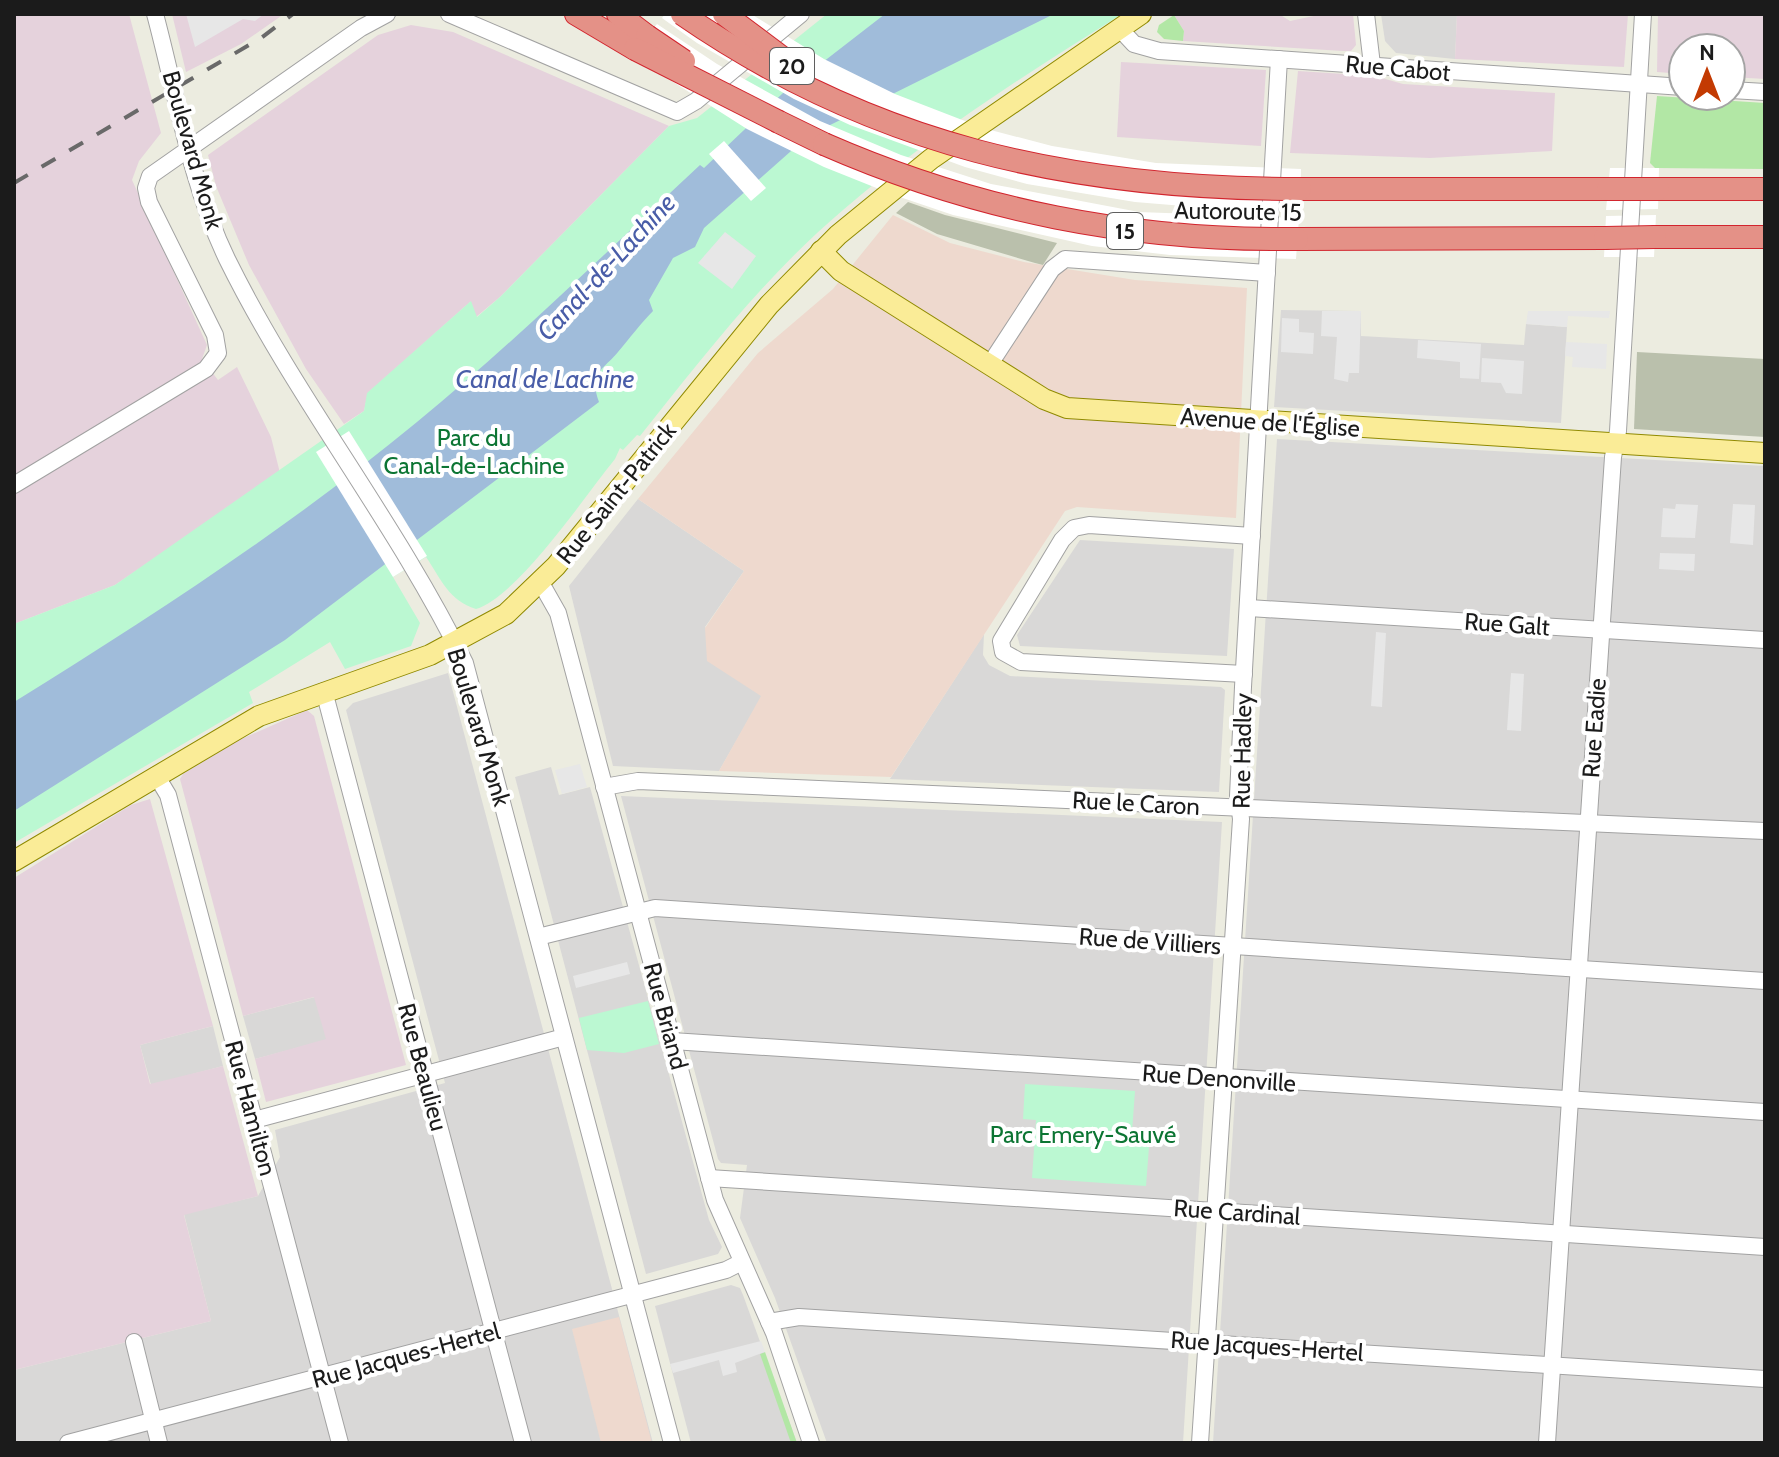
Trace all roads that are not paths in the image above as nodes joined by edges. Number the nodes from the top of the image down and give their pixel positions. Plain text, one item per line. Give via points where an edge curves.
1 (155, 14) edge
2 (387, 14) edge
3 (449, 14) edge
4 (576, 14) edge
5 (618, 14) edge
6 (682, 14) edge
7 (724, 14) edge
8 (801, 14) edge
9 (1141, 14) edge
10 (1366, 14) edge
11 (1643, 14) edge
12 (1120, 29) junction
13 (641, 43) junction
14 (1279, 59) junction
15 (1372, 65) junction
16 (1639, 85) junction
17 (1667, 86) edge
18 (865, 112) junction
19 (188, 149) junction
20 (1765, 189) edge
21 (1765, 237) edge
22 (821, 251) junction
23 (1267, 273) junction
24 (990, 364) junction
25 (1259, 421) junction
26 (1616, 443) junction
27 (1765, 453) edge
28 (14, 485) edge
29 (1252, 536) junction
30 (541, 583) junction
31 (1249, 608) junction
32 (1600, 630) junction
33 (1765, 640) edge
34 (455, 642) junction
35 (1244, 674) junction
36 (324, 691) junction
37 (156, 775) junction
38 (604, 787) junction
39 (1240, 808) junction
40 (1588, 824) junction
41 (1765, 831) edge
42 (14, 861) edge
43 (638, 912) junction
44 (538, 937) junction
45 (1232, 947) junction
46 (1577, 969) junction
47 (1765, 981) edge
48 (564, 1037) junction
49 (672, 1041) junction
50 (425, 1074) junction
51 (1223, 1078) junction
52 (1567, 1100) junction
53 (1765, 1112) edge
54 (254, 1120) junction
55 (709, 1178) junction
56 (1214, 1210) junction
57 (1560, 1233) junction
58 (1765, 1247) edge
59 (742, 1262) junction
60 (632, 1294) junction
61 (769, 1322) junction
62 (493, 1332) junction
63 (134, 1342) dead end
64 (1206, 1342) junction
65 (1552, 1364) junction
66 (323, 1377) junction
67 (1765, 1379) edge
68 (154, 1421) junction
69 (68, 1443) edge
70 (159, 1443) edge
71 (340, 1443) edge
72 (523, 1443) edge
73 (672, 1443) edge
74 (811, 1443) edge
75 (1200, 1443) edge
76 (1547, 1443) edge

1 - 19 street, Boulevard Monk
2 - 19 street
3 - 8 street via 677,112
4 - 13 highway
5 - 13 highway
6 - 18 highway, 15, bridge via 773,70
7 - 18 highway, 20, bridge
9 - 12 main road, Rue Saint-Patrick
10 - 15 street
11 - 16 street, Rue Eadie
12 - 14 street, Rue Cabot via 1134,44 1152,50
12 - 22 main road, Rue Saint-Patrick via 931,159
13 - 21 highway, Autoroute 15 / 15, bridge via 779,122 902,177 1016,211 1146,234 1297,239
14 - 15 street, Rue Cabot
14 - 23 street, Rue Hadley
15 - 16 street, Rue Cabot
16 - 17 street, Rue Cabot
16 - 26 street, Rue Eadie
18 - 20 highway, Autoroute 15 / 15, bridge via 963,148 1063,172 1165,186
19 - 28 street via 155,172 146,188 218,342 216,358
19 - 34 street, Boulevard Monk via 227,258
22 - 24 main road, Avenue de l'Église via 841,271
22 - 30 main road, Rue Saint-Patrick via 756,321
23 - 24 street via 1065,259 1052,269
23 - 25 street, Rue Hadley
24 - 25 main road, Avenue de l'Église via 1059,406
25 - 26 main road, Avenue de l'Église
25 - 29 street, Rue Hadley
26 - 27 main road, Avenue de l'Église
26 - 32 street, Rue Eadie
29 - 31 street, Rue Hadley
29 - 35 street via 1074,528 1001,641 1003,652 1021,662
30 - 34 main road, Rue Saint-Patrick via 506,614
30 - 38 street, Rue Briand via 554,602
31 - 32 street, Rue Galt
31 - 35 street, Rue Hadley
32 - 33 street, Rue Galt
32 - 40 street, Rue Eadie
34 - 36 main road, Rue Saint-Patrick
34 - 44 street, Boulevard Monk via 468,673
35 - 39 street, Rue Hadley
36 - 37 main road, Rue Saint-Patrick via 259,716
36 - 50 street, Rue Beaulieu
37 - 42 main road, Rue Saint-Patrick
37 - 54 street, Rue Hamilton via 168,795
38 - 39 street, Rue le Caron via 638,781
38 - 43 street, Rue Briand
39 - 40 street, Rue le Caron
39 - 45 street, Rue Hadley
40 - 41 street, Rue le Caron
40 - 46 street, Rue Eadie
43 - 44 street, Rue de Villiers
43 - 45 street, Rue de Villiers via 655,908
43 - 49 street, Rue Briand
44 - 48 street, Boulevard Monk
45 - 46 street, Rue de Villiers
45 - 51 street, Rue Hadley
46 - 47 street, Rue de Villiers
46 - 52 street, Rue Eadie
48 - 50 street
48 - 60 street, Boulevard Monk
49 - 51 street, Rue Denonville
49 - 55 street, Rue Briand
50 - 54 street
50 - 62 street, Rue Beaulieu
51 - 52 street, Rue Denonville
51 - 56 street, Rue Hadley
52 - 53 street, Rue Denonville
52 - 57 street, Rue Eadie
54 - 66 street, Rue Hamilton
55 - 56 street, Rue Cardinal
55 - 59 street, Rue Briand
56 - 57 street, Rue Cardinal
56 - 64 street, Rue Hadley
57 - 58 street, Rue Cardinal
57 - 65 street, Rue Eadie
59 - 60 street, Rue Jacques-Hertel
59 - 61 street, Rue Briand
60 - 62 street, Rue Jacques-Hertel
60 - 73 street, Boulevard Monk
61 - 64 street, Rue Jacques-Hertel via 799,1317
61 - 74 street, Rue Briand
62 - 66 street, Rue Jacques-Hertel
62 - 72 street, Rue Beaulieu
63 - 68 street
64 - 65 street, Rue Jacques-Hertel
64 - 75 street, Rue Hadley
65 - 67 street, Rue Jacques-Hertel
65 - 76 street, Rue Eadie
66 - 68 street, Rue Jacques-Hertel
66 - 71 street, Rue Hamilton
68 - 69 street, Rue Jacques-Hertel
68 - 70 street

